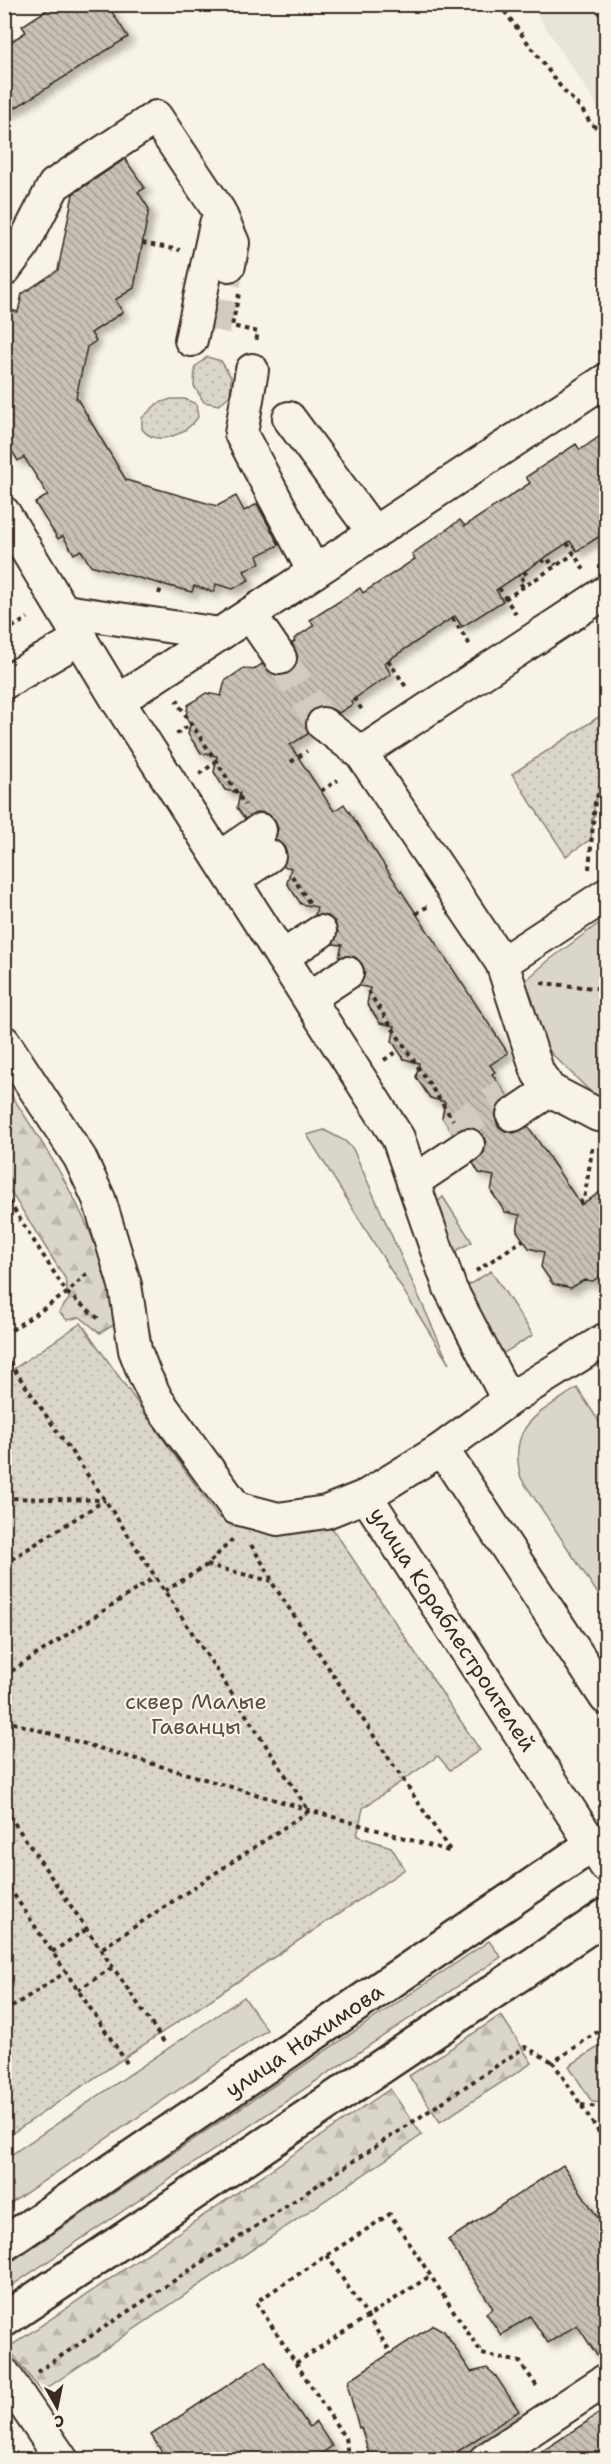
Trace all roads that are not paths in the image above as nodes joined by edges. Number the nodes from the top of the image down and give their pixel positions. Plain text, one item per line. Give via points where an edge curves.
1 (219, 212) junction
2 (231, 254) tunnel mouth
3 (4, 270) edge
4 (190, 340) dead end
5 (252, 370) road end
6 (606, 380) edge
7 (289, 418) dead end
8 (4, 513) edge
9 (374, 533) junction
10 (314, 572) junction
11 (606, 592) edge
12 (64, 611) junction
13 (250, 614) junction
14 (220, 634) junction
15 (81, 638) junction
16 (280, 658) tunnel mouth
17 (4, 683) edge
18 (118, 701) junction
19 (323, 724) tunnel mouth
20 (361, 753) junction
21 (265, 843) dead end
22 (226, 869) junction
23 (596, 902) edge
24 (320, 932) dead end
25 (282, 957) junction
26 (502, 963) junction
27 (347, 973) dead end
28 (309, 998) junction
29 (4, 1042) edge
30 (544, 1082) junction
31 (510, 1105) tunnel mouth
32 (602, 1115) edge
33 (460, 1138) tunnel mouth
34 (410, 1171) junction
35 (606, 1339) edge
36 (508, 1400) junction
37 (442, 1449) junction
38 (366, 1496) junction
39 (606, 1698) edge
40 (602, 1850) edge
41 (606, 1916) edge
42 (4, 2244) edge
43 (4, 2320) edge
44 (9, 2381) edge
45 (599, 2394) edge
46 (62, 2460) edge
47 (485, 2460) edge

1 - 2 street
1 - 3 street via 156,117 54,185 23,245
1 - 4 street
5 - 10 street via 241,434
6 - 9 street
7 - 9 street
8 - 12 street
9 - 10 street
10 - 13 street
11 - 20 street
12 - 14 street
12 - 15 street
13 - 14 street
13 - 16 street
14 - 18 street
15 - 17 street
15 - 18 street
18 - 22 street
19 - 20 street
20 - 26 street
21 - 22 street
22 - 25 street
23 - 26 street
24 - 25 street
25 - 28 street
26 - 30 street
27 - 28 street
28 - 34 street via 398,1138
29 - 38 street, улица Кораблестроителей via 80,1158 99,1199 124,1285 135,1350 157,1400 236,1508 250,1523 326,1512
30 - 31 street
30 - 32 street
33 - 34 street
34 - 36 street via 450,1288
35 - 36 street
36 - 37 street
37 - 38 street
37 - 39 street
38 - 40 street, улица Кораблестроителей
40 - 42 main road, улица Нахимова
41 - 43 main road
44 - 46 street
45 - 47 street via 555,2414

